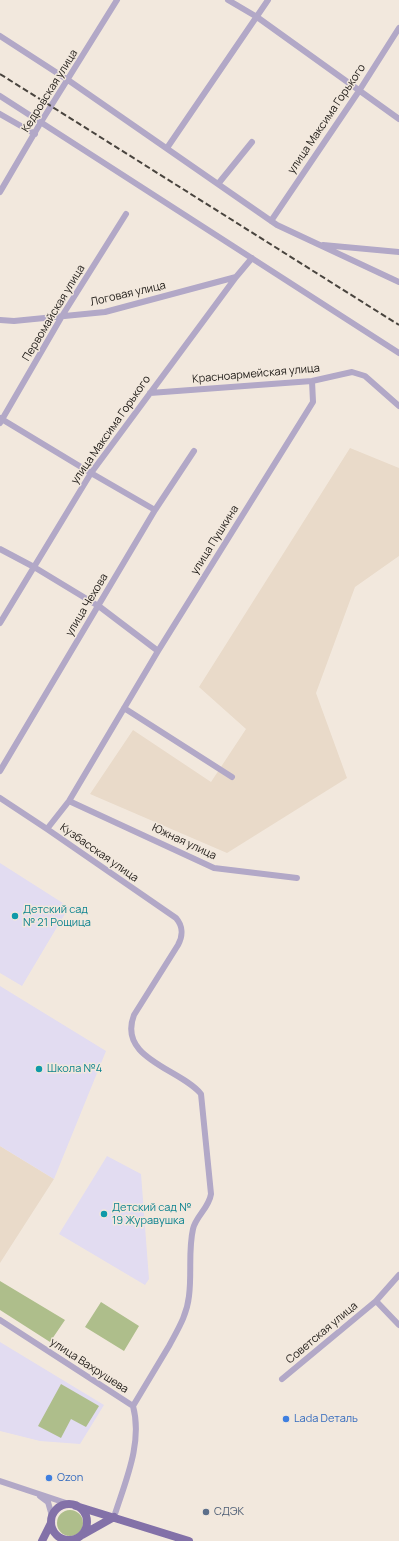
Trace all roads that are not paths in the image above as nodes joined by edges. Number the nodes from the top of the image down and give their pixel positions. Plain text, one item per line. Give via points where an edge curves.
1 (117, 0) edge
2 (228, 0) edge
3 (268, 0) edge
4 (257, 17) junction
5 (399, 28) edge
6 (0, 36) edge
7 (68, 80) junction
8 (359, 91) junction
9 (0, 96) edge
10 (0, 114) edge
11 (399, 119) edge
12 (41, 122) junction
13 (34, 134) junction
14 (252, 142) dead end
15 (167, 148) junction
16 (218, 184) junction
17 (0, 192) edge
18 (126, 214) dead end
19 (271, 221) junction
20 (317, 244) junction
21 (399, 252) edge
22 (252, 258) junction
23 (236, 277) junction
24 (399, 282) edge
25 (62, 316) junction
26 (0, 320) edge
27 (399, 353) edge
28 (312, 381) junction
29 (150, 393) junction
30 (399, 406) edge
31 (1, 420) edge
32 (194, 451) dead end
33 (91, 473) junction
34 (155, 510) junction
35 (0, 549) edge
36 (34, 567) junction
37 (98, 606) junction
38 (0, 623) edge
39 (158, 651) junction
40 (124, 708) junction
41 (0, 771) edge
42 (232, 777) dead end
43 (0, 798) edge
44 (69, 801) junction
45 (47, 828) junction
46 (296, 878) dead end
47 (399, 1275) edge
48 (376, 1301) junction
49 (0, 1320) edge
50 (399, 1325) edge
51 (282, 1379) dead end
52 (132, 1406) junction
53 (0, 1481) edge
54 (38, 1494) junction
55 (72, 1505) junction
56 (114, 1517) junction
57 (52, 1519) junction
58 (77, 1538) edge
59 (42, 1541) edge
60 (189, 1541) edge

1 - 7 street, Кедровская улица
2 - 4 street
3 - 4 street
4 - 8 street
4 - 15 street
5 - 8 street, улица Максима Горького
6 - 7 street
7 - 12 street, Кедровская улица
7 - 15 street
8 - 11 street
8 - 19 street, улица Максима Горького
9 - 12 street
10 - 13 street
12 - 13 street, Кедровская улица
12 - 22 street
13 - 17 street, Кедровская улица
14 - 16 street
15 - 16 street
16 - 19 street
18 - 25 street, Первомайская улица
19 - 20 street
20 - 21 street
20 - 24 street
22 - 23 street, улица Максима Горького
22 - 27 street
23 - 25 street, Логовая улица via 105,312
23 - 29 street, улица Максима Горького
25 - 26 street, Логовая улица
25 - 31 street, Первомайская улица
28 - 29 street, Красноармейская улица
28 - 30 street, Красноармейская улица via 352,372 365,376
28 - 39 street, улица Пушкина via 312,402
29 - 33 street, улица Максима Горького
31 - 33 street
32 - 34 street, улица Чехова
33 - 34 street
33 - 36 street, улица Максима Горького
34 - 37 street, улица Чехова
35 - 36 street
36 - 37 street
36 - 38 street, улица Максима Горького
37 - 39 street
37 - 41 street, улица Чехова
39 - 40 street, улица Пушкина
40 - 42 street
40 - 44 street, улица Пушкина
43 - 45 street, Кузбасская улица
44 - 45 street, улица Пушкина
44 - 46 street, Южная улица via 214,868
45 - 52 street, Кузбасская улица via 176,918 181,928 178,945 134,1015 131,1033 135,1042 150,1059 194,1086 201,1094 211,1194 207,1206 197,1218 192,1235 189,1296 184,1320
47 - 48 street, Советская улица
48 - 50 street
48 - 51 street, Советская улица
49 - 52 street, улица Вахрушева
52 - 56 street, улица Вахрушева via 136,1437
53 - 54 street
54 - 55 street
54 - 57 street via 48,1502
55 - 56 main road
55 - 57 main road via 62,1506 56,1510
55 - 58 main road via 82,1510 87,1522 86,1529
56 - 58 main road
56 - 60 main road
57 - 58 main road via 52,1529 56,1535 62,1539
57 - 59 main road

